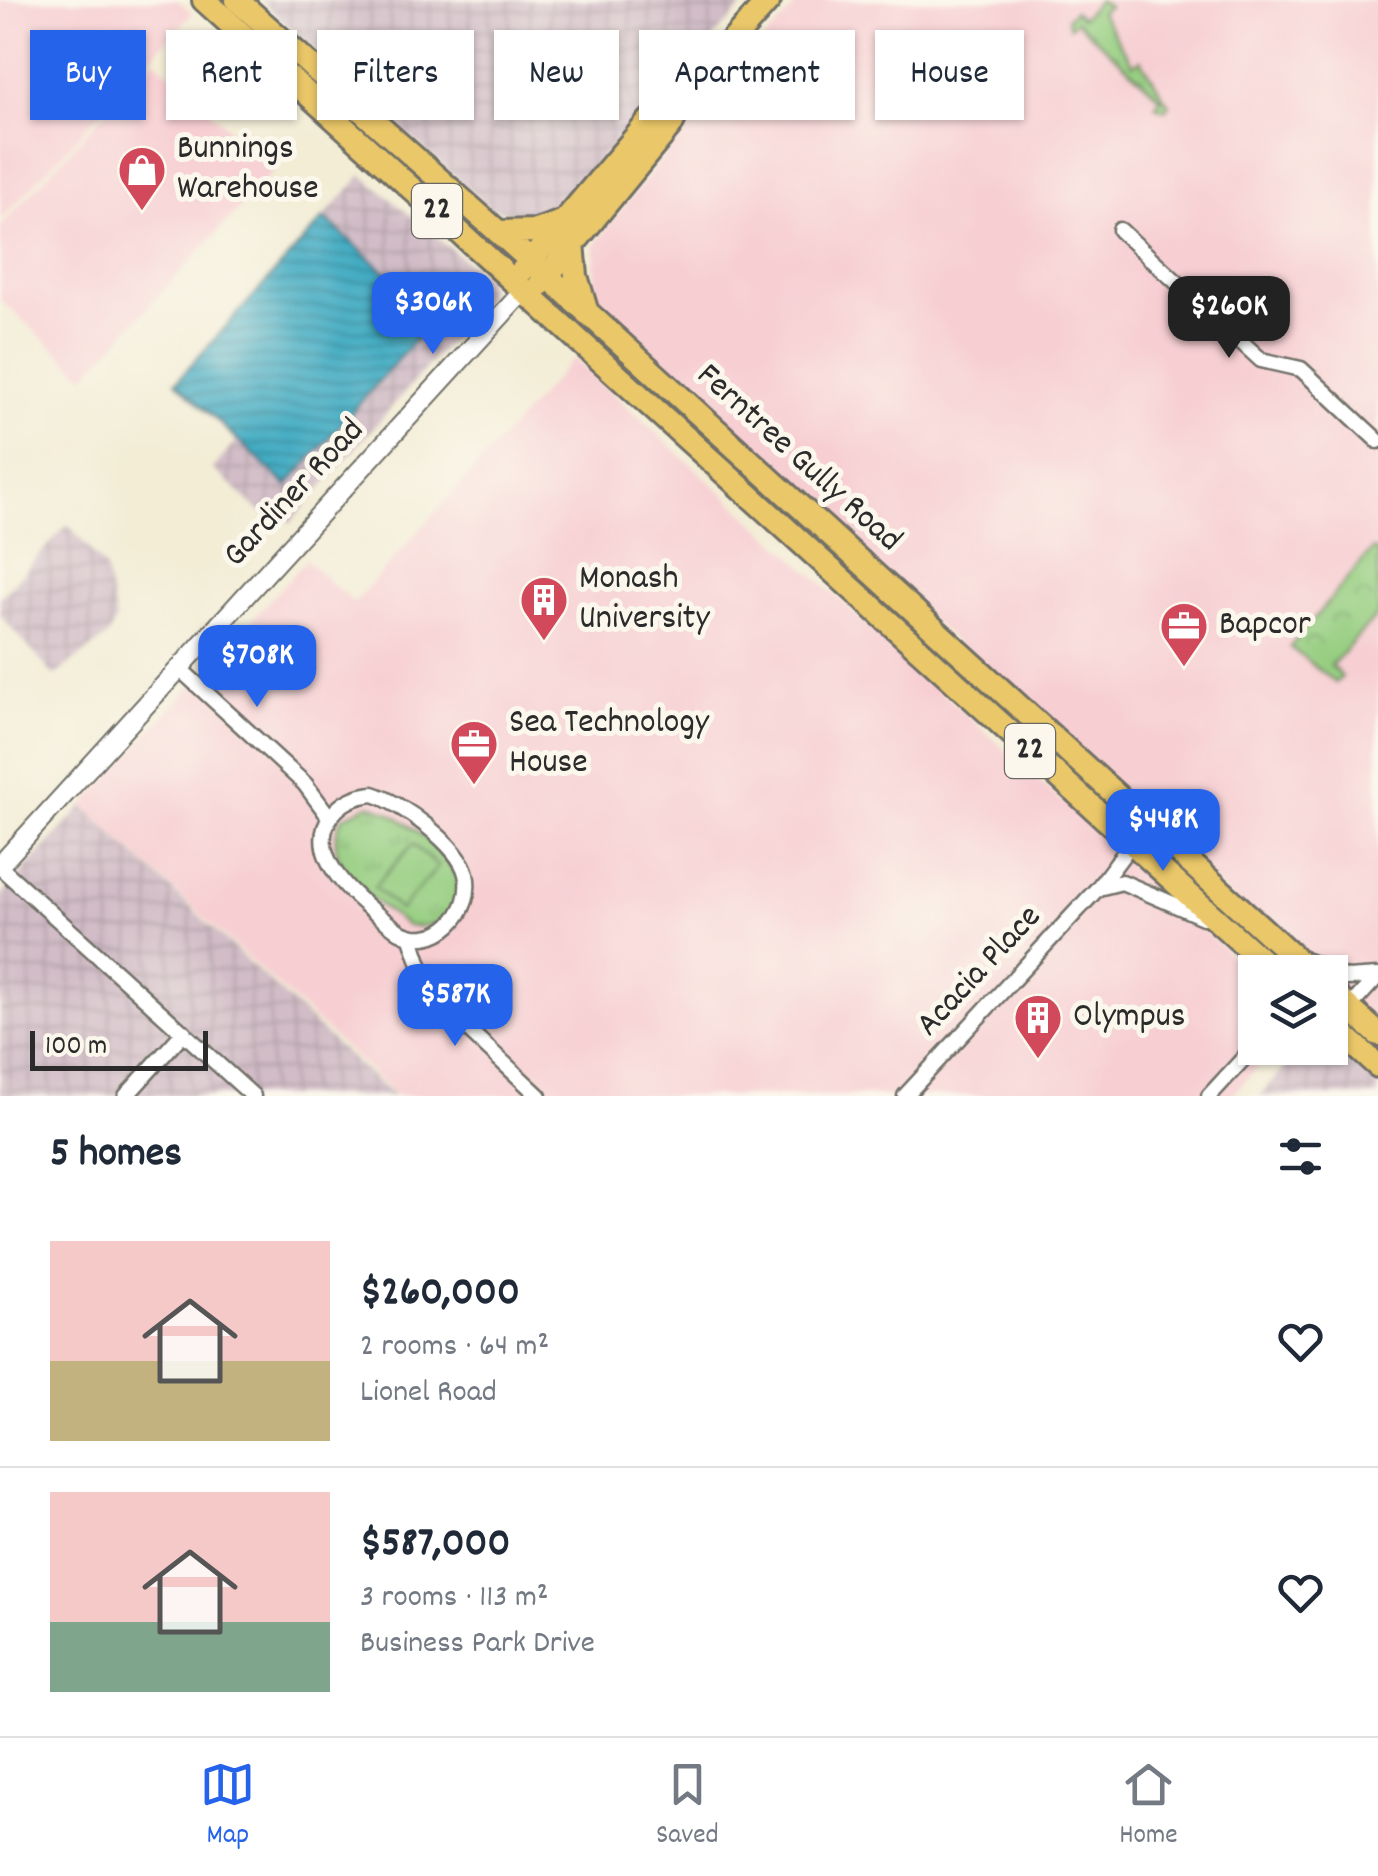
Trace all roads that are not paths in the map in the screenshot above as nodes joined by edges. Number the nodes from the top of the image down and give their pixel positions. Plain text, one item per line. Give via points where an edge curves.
1 (204, 0) edge
2 (237, 0) edge
3 (768, 0) edge
4 (368, 133) junction
5 (1120, 230) dead end
6 (498, 232) junction
7 (568, 232) junction
8 (539, 269) junction
9 (520, 292) junction
10 (588, 316) junction
11 (1378, 441) edge
12 (867, 569) junction
13 (851, 589) junction
14 (179, 668) junction
15 (305, 784) junction
16 (344, 802) junction
17 (330, 818) junction
18 (1132, 844) junction
19 (0, 866) edge
20 (1098, 888) junction
21 (1224, 928) junction
22 (437, 934) junction
23 (412, 938) junction
24 (1277, 942) junction
25 (1255, 955) edge
26 (1291, 955) edge
27 (426, 972) junction
28 (1378, 976) edge
29 (1348, 1007) edge
30 (1348, 1023) edge
31 (184, 1032) junction
32 (1348, 1032) edge
33 (1378, 1034) edge
34 (1238, 1065) edge
35 (1378, 1066) edge
36 (126, 1096) edge
37 (253, 1096) edge
38 (539, 1096) edge
39 (905, 1096) edge
40 (1210, 1096) edge

1 - 4 main road, Ferntree Gully Road / 22
2 - 4 main road, Ferntree Gully Road / 22
3 - 7 main road via 687,92 650,120
4 - 6 main road, Ferntree Gully Road / 22
4 - 9 main road, Ferntree Gully Road / 22
5 - 11 street via 1261,360 1301,369
6 - 7 main road
6 - 8 main road, Ferntree Gully Road / 22
7 - 8 main road
7 - 10 main road
8 - 9 main road
8 - 10 main road, Ferntree Gully Road / 22
9 - 13 main road, Ferntree Gully Road / 22
9 - 14 street, Gardiner Road
10 - 12 main road, Ferntree Gully Road / 22
12 - 13 main road
12 - 24 main road, Ferntree Gully Road / 22
13 - 18 main road, Ferntree Gully Road / 22
14 - 15 street
14 - 19 street, Gardiner Road
15 - 16 street
15 - 17 street
16 - 17 street
16 - 22 street via 372,794 390,799 457,856 466,871 467,900
17 - 23 street via 324,844 336,875
18 - 20 street, Acacia Place
18 - 21 main road, Ferntree Gully Road / 22
19 - 31 street
20 - 21 street via 1122,882
20 - 39 street, Acacia Place
21 - 25 main road, Ferntree Gully Road / 22
22 - 23 street
22 - 27 street
23 - 27 street
24 - 26 main road, Ferntree Gully Road / 22
24 - 28 street via 1333,974
27 - 38 street via 438,1004
28 - 29 street
30 - 33 main road
31 - 36 street
31 - 37 street
32 - 35 main road
34 - 40 street

